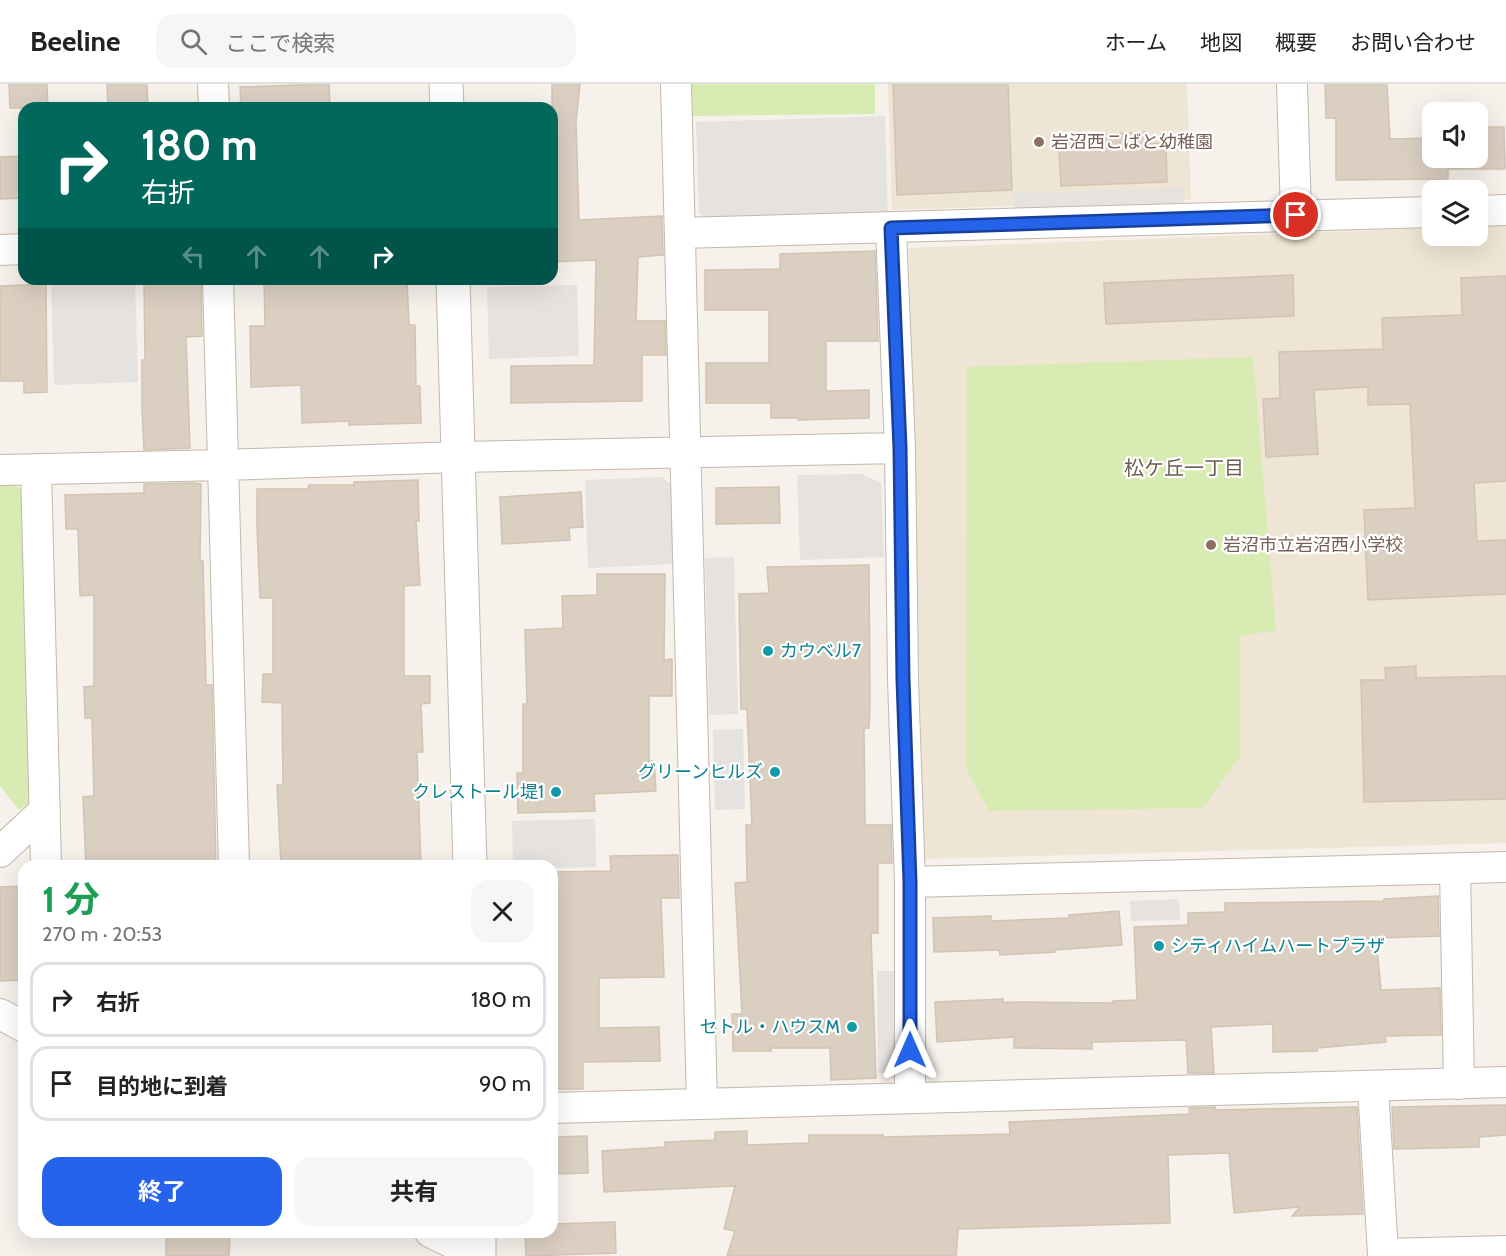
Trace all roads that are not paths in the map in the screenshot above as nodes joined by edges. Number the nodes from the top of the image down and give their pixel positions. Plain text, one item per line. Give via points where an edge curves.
1 (213, 84) edge
2 (446, 84) edge
3 (676, 84) edge
4 (1292, 84) edge
5 (214, 102) edge
6 (447, 102) edge
7 (1506, 210) edge
8 (1488, 211) edge
9 (1422, 212) edge
10 (1296, 215) junction
11 (891, 228) junction
12 (680, 233) junction
13 (18, 249) edge
14 (0, 250) edge
15 (218, 285) edge
16 (453, 285) edge
17 (900, 448) junction
18 (686, 453) junction
19 (459, 457) junction
20 (224, 465) junction
21 (36, 469) junction
22 (0, 470) edge
23 (45, 810) junction
24 (0, 852) edge
25 (46, 860) edge
26 (234, 860) edge
27 (470, 860) edge
28 (1506, 867) edge
29 (1455, 869) junction
30 (910, 882) junction
31 (0, 1014) edge
32 (18, 1024) edge
33 (1506, 1082) edge
34 (1460, 1084) junction
35 (1373, 1086) junction
36 (910, 1098) junction
37 (702, 1104) junction
38 (558, 1108) edge
39 (442, 1238) edge
40 (479, 1238) edge
41 (1506, 1251) edge
42 (479, 1256) edge

1 - 5 street
2 - 6 street
3 - 12 street
4 - 10 street
7 - 8 street
9 - 10 street
10 - 11 street
11 - 12 street
11 - 17 street
12 - 18 street
13 - 14 street
15 - 20 street
16 - 19 street
17 - 18 street
17 - 30 street
18 - 19 street
18 - 37 street
19 - 20 street
19 - 27 street
20 - 21 street
20 - 26 street
21 - 22 street
21 - 23 street
23 - 24 street
23 - 25 street
28 - 29 street
29 - 30 street
29 - 34 street
30 - 36 street
31 - 32 street
33 - 34 street
34 - 35 street
35 - 36 street
35 - 41 street via 1383,1254
36 - 37 street
37 - 38 street
39 - 42 street
40 - 42 street

